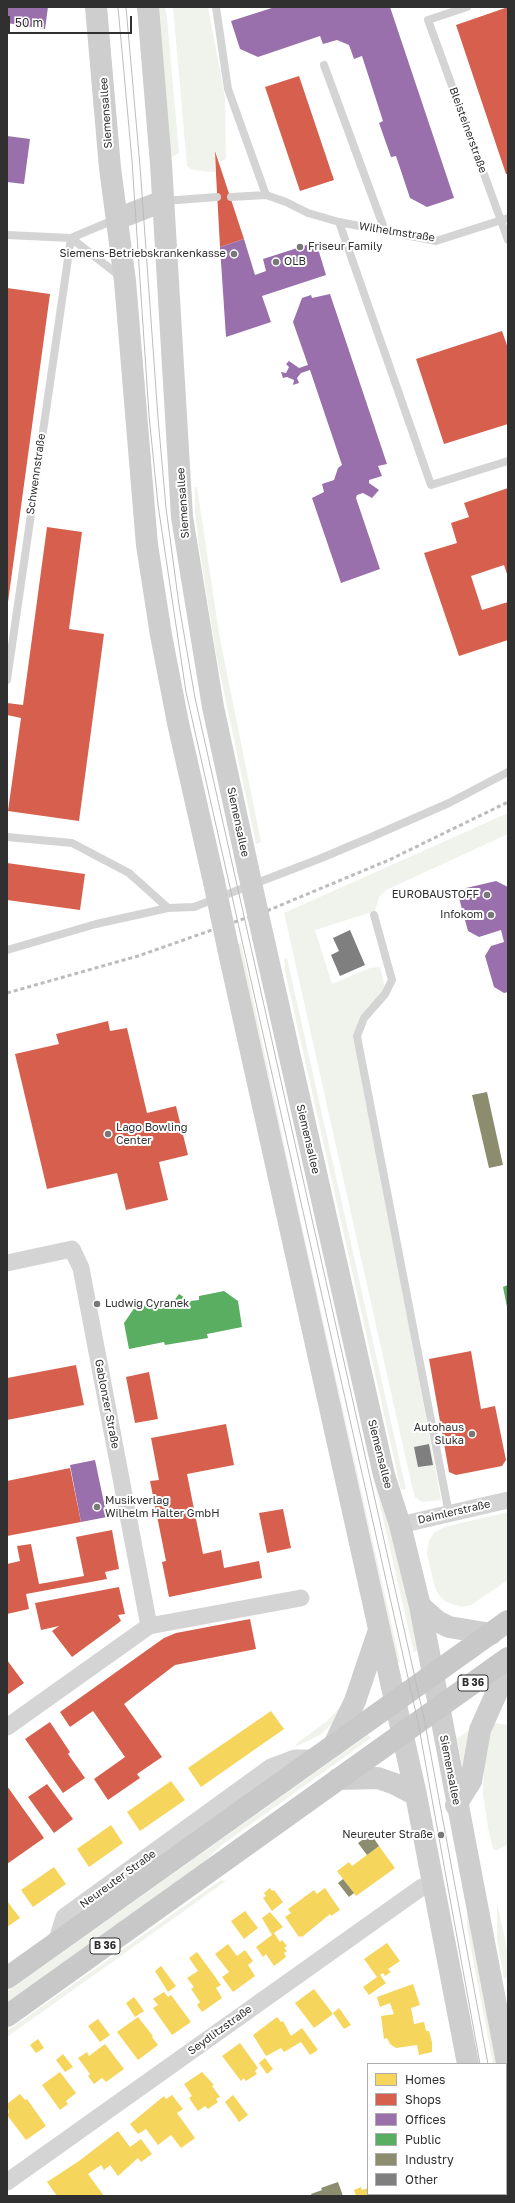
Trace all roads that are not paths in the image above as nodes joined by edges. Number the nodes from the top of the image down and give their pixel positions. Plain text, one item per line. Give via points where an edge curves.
1 (96, 7) edge
2 (148, 7) edge
3 (216, 7) edge
4 (467, 7) edge
5 (324, 65) dead end
6 (266, 195) junction
7 (217, 197) dead end
8 (231, 197) dead end
9 (163, 201) junction
10 (117, 219) junction
11 (505, 219) edge
12 (339, 222) junction
13 (385, 232) junction
14 (7, 235) edge
15 (71, 238) junction
16 (508, 240) edge
17 (125, 281) junction
18 (508, 461) edge
19 (7, 680) edge
20 (508, 772) edge
21 (7, 837) edge
22 (168, 908) junction
23 (374, 915) dead end
24 (7, 950) edge
25 (7, 1263) edge
26 (508, 1500) edge
27 (449, 1514) junction
28 (400, 1525) junction
29 (301, 1598) dead end
30 (420, 1606) junction
31 (149, 1626) junction
32 (499, 1628) edge
33 (379, 1630) junction
34 (508, 1658) edge
35 (508, 1667) edge
36 (432, 1675) junction
37 (395, 1702) junction
38 (438, 1708) junction
39 (7, 1727) edge
40 (402, 1734) junction
41 (334, 1745) junction
42 (338, 1779) junction
43 (416, 1795) junction
44 (456, 1805) junction
45 (435, 1883) junction
46 (7, 1978) edge
47 (7, 2016) edge
48 (468, 2063) edge
49 (508, 2068) edge
50 (7, 2182) edge

1 - 10 main road, Siemensallee
2 - 9 main road, Siemensallee
3 - 6 lane via 228,89
4 - 11 lane, Bleisteinerstraße via 428,20
5 - 13 lane
6 - 8 lane
6 - 12 lane, Wilhelmstraße via 308,213
7 - 9 lane
9 - 10 main road
9 - 28 main road, Siemensallee, bridge via 182,517 213,707 384,1475
10 - 15 lane
10 - 17 main road, Siemensallee
11 - 13 lane, Wilhelmstraße via 436,240
11 - 16 lane, Bleisteinerstraße
12 - 13 lane, Wilhelmstraße
12 - 18 lane via 431,485
14 - 15 lane
15 - 17 lane
15 - 19 lane, Schwennstraße
17 - 33 main road, Siemensallee, bridge via 147,545 161,635 178,723
20 - 22 lane via 448,803 319,859 194,906
21 - 22 lane via 72,843 130,873
22 - 24 lane via 96,924
23 - 27 lane via 392,980 385,994 364,1018 357,1036
25 - 31 street, Gablonzer Straße via 72,1249 81,1268
26 - 27 street, Daimlerstraße
27 - 28 street, Daimlerstraße
28 - 30 main road, Siemensallee
29 - 31 street
30 - 32 main road via 437,1621 449,1627
30 - 36 main road, Siemensallee
31 - 39 street
32 - 36 main road, Neureuter Straße / B 36
33 - 37 main road, Siemensallee
33 - 41 main road via 355,1701
34 - 38 main road, B 36
35 - 44 main road via 480,1730 471,1781
36 - 37 main road, Neureuter Straße
36 - 38 main road, Siemensallee
37 - 40 main road, Siemensallee
37 - 41 main road, Neureuter Straße
38 - 40 main road, B 36
38 - 44 main road, Siemensallee
40 - 42 main road, B 36
40 - 43 main road, Siemensallee
41 - 46 main road, Neureuter Straße
42 - 43 main road via 378,1778
42 - 47 main road, B 36
43 - 45 main road, Siemensallee
44 - 49 main road, Siemensallee
45 - 48 main road, Siemensallee
45 - 50 street, Seydlitzstraße via 416,1891

